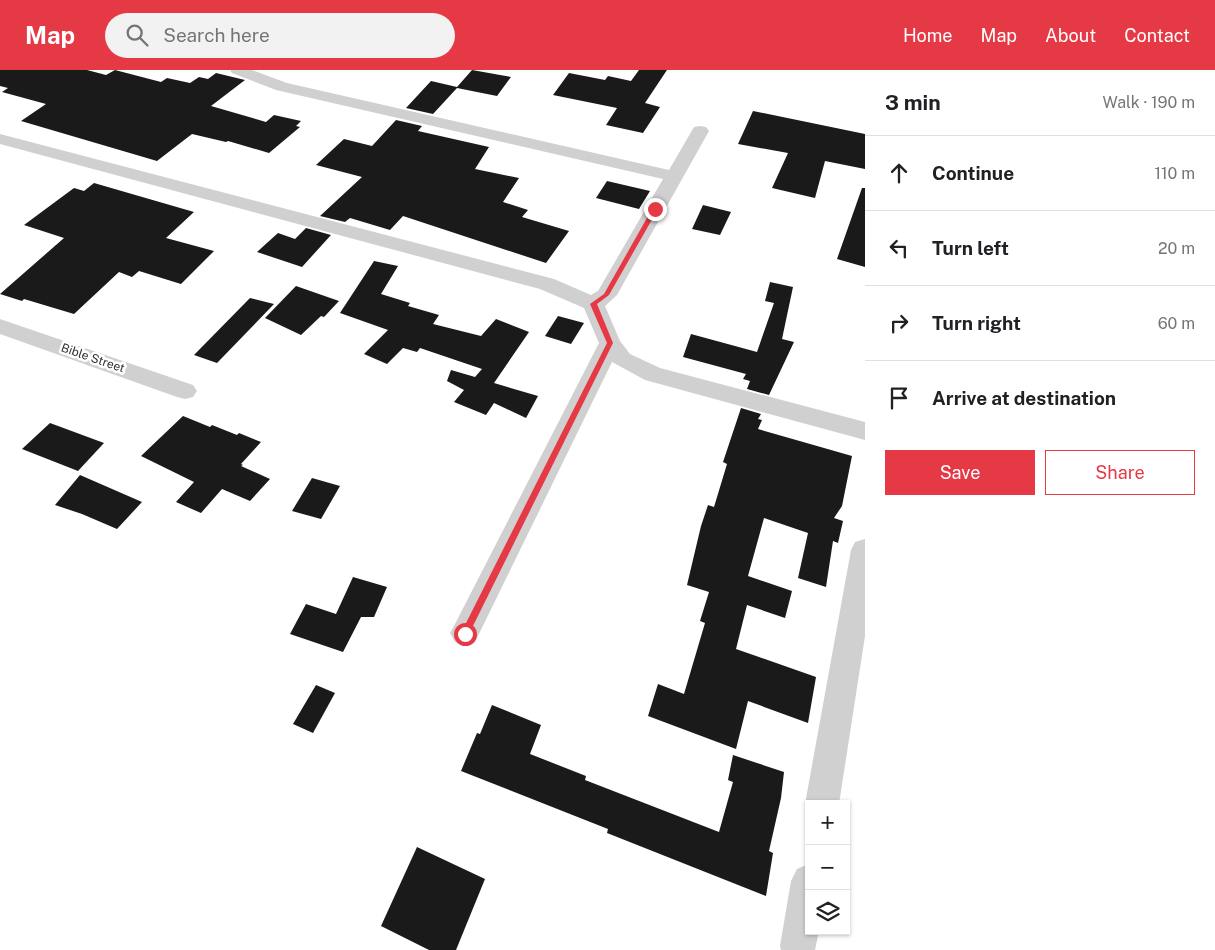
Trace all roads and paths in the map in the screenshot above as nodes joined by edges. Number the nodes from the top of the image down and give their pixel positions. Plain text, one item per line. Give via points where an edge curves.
1 (238, 70) edge
2 (700, 131) dead end
3 (0, 139) edge
4 (673, 176) junction
5 (593, 304) junction
6 (0, 326) edge
7 (610, 343) junction
8 (185, 391) dead end
9 (865, 431) edge
10 (865, 550) edge
11 (465, 634) dead end
12 (823, 800) edge
13 (807, 890) edge
14 (798, 946) dead end

1 - 4 street via 282,87
2 - 4 street
3 - 5 street via 546,284
4 - 5 street via 606,295
5 - 7 street
6 - 8 street, Bible Street
7 - 9 street via 622,358 653,374
7 - 11 street
10 - 12 street
13 - 14 street

